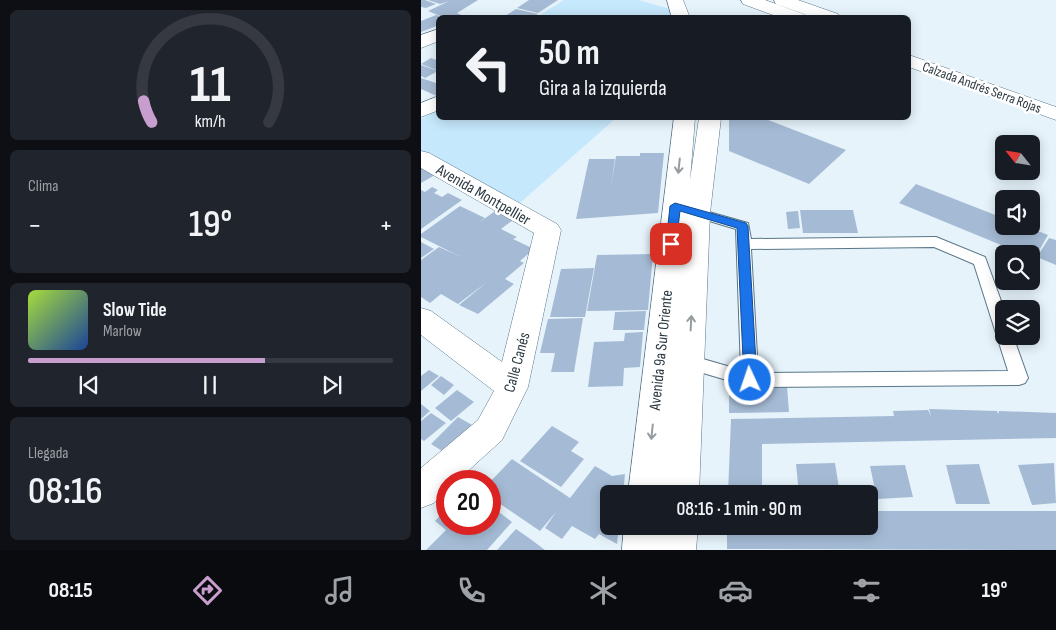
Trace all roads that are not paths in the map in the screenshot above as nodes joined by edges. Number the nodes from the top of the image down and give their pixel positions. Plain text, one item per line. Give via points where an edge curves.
1 (675, 0) edge
2 (749, 0) edge
3 (798, 13) edge
4 (680, 15) edge
5 (436, 35) edge
6 (421, 42) edge
7 (911, 58) edge
8 (911, 58) edge
9 (1056, 95) edge
10 (436, 104) edge
11 (421, 111) edge
12 (1056, 114) edge
13 (684, 120) edge
14 (709, 120) edge
15 (421, 158) edge
16 (686, 210) junction
17 (548, 230) joint
18 (743, 244) junction
19 (995, 308) edge
20 (421, 319) edge
21 (1008, 345) edge
22 (689, 362) junction
23 (750, 380) junction
24 (512, 387) junction
25 (647, 485) edge
26 (682, 485) edge
27 (421, 491) edge
28 (642, 535) edge
29 (678, 535) edge
30 (641, 550) edge
31 (677, 550) edge

1 - 4 main road
2 - 3 main road
5 - 6 main road
7 - 9 main road, Calzada Andrés Serra Rojas
8 - 12 main road, Calzada Andrés Serra Rojas
10 - 11 main road
13 -> 16 main road, Avenida 9a Sur Oriente
14 - 16 main road, Avenida 9a Sur Oriente
15 - 17 main road, Avenida Montpellier
16 - 18 lane via 743,226
22 -> 16 main road, Avenida 9a Sur Oriente
16 -> 25 main road, Avenida 9a Sur Oriente
17 - 24 main road, Calle Canés
18 - 19 lane via 936,242 979,261
18 - 23 lane
20 - 24 main road
21 - 23 lane via 1019,378
22 - 23 lane
22 - 26 main road, Avenida 9a Sur Oriente
24 - 27 main road, Calle Canés via 490,430
28 - 30 main road
29 - 31 main road

